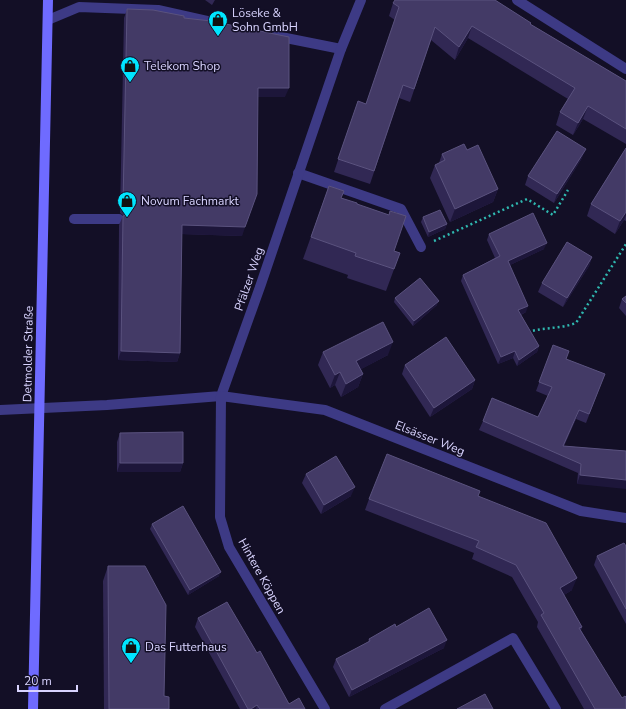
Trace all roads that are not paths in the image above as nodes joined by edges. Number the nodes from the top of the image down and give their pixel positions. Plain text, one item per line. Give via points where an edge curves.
1 (48, 0) edge
2 (361, 0) edge
3 (516, 0) edge
4 (48, 20) junction
5 (224, 25) edge
6 (268, 35) edge
7 (341, 49) junction
8 (626, 68) edge
9 (298, 173) junction
10 (74, 219) dead end
11 (119, 219) dead end
12 (421, 247) road end
13 (221, 396) junction
14 (40, 408) junction
15 (0, 410) edge
16 (626, 518) edge
17 (34, 709) edge
18 (324, 709) edge
19 (385, 709) edge
20 (556, 709) edge

1 - 4 main road, Detmolder Straße
2 - 7 street, Pfälzer Weg
3 - 8 street
4 - 5 street via 79,7 158,10
4 - 14 main road, Detmolder Straße
6 - 7 street
7 - 9 street, Pfälzer Weg
9 - 12 street via 401,209
9 - 13 street, Pfälzer Weg via 262,284
10 - 11 street
13 - 14 street
13 - 16 street, Elsässer Weg via 325,410 581,511
13 - 18 street, Hintere Köppen via 220,517 229,547
14 - 15 street
14 - 17 main road, Detmolder Straße
19 - 20 street via 514,638

